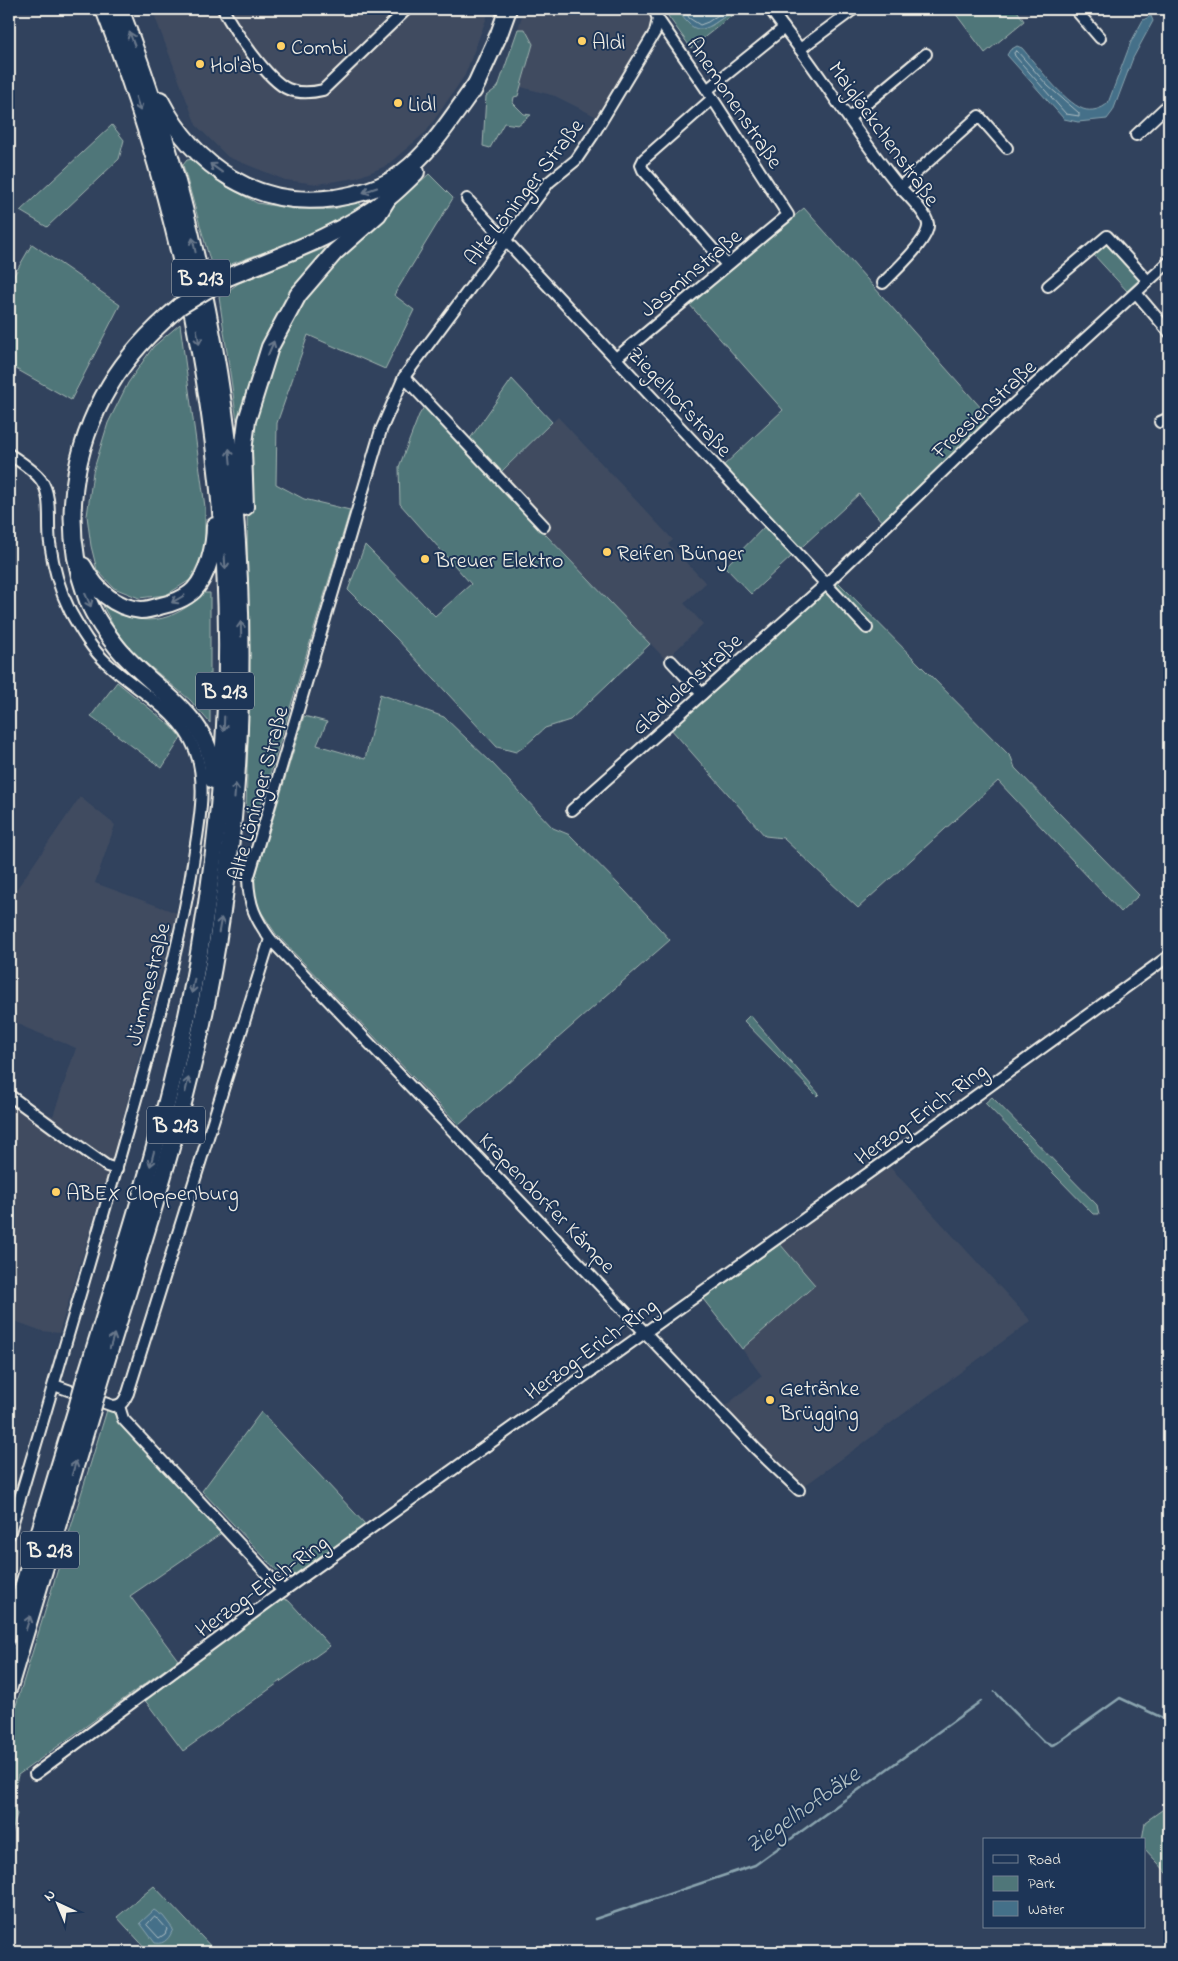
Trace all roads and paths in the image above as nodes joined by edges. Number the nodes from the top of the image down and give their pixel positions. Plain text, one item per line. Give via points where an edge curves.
1 (104, 9) edge
2 (120, 9) edge
3 (223, 9) edge
4 (407, 9) edge
5 (508, 9) edge
6 (654, 9) edge
7 (770, 9) edge
8 (854, 9) edge
9 (1076, 9) edge
10 (658, 19) junction
11 (784, 28) junction
12 (1100, 38) dead end
13 (800, 49) junction
14 (926, 54) dead end
15 (140, 60) junction
16 (477, 83) junction
17 (710, 94) junction
18 (1169, 104) edge
19 (849, 118) junction
20 (1136, 135) dead end
21 (1008, 148) dead end
22 (900, 187) junction
23 (388, 198) junction
24 (467, 200) dead end
25 (788, 215) joint
26 (505, 240) junction
27 (1169, 262) edge
28 (727, 265) junction
29 (1148, 281) junction
30 (883, 283) dead end
31 (1048, 286) dead end
32 (1136, 293) junction
33 (1169, 332) edge
34 (616, 358) junction
35 (404, 377) junction
36 (9, 454) edge
37 (218, 478) junction
38 (544, 526) dead end
39 (76, 553) junction
40 (239, 557) junction
41 (826, 584) junction
42 (867, 628) dead end
43 (671, 661) dead end
44 (702, 694) junction
45 (572, 810) dead end
46 (207, 904) junction
47 (270, 939) junction
48 (1169, 956) edge
49 (9, 1095) edge
50 (117, 1169) junction
51 (646, 1332) junction
52 (54, 1385) junction
53 (91, 1386) junction
54 (118, 1406) junction
55 (84, 1410) junction
56 (799, 1490) dead end
57 (9, 1534) edge
58 (283, 1591) junction
59 (9, 1634) edge
60 (9, 1687) edge
61 (35, 1774) dead end

1 -> 37 highway, B 213 via 152,145 177,238 206,382
15 -> 2 highway, B 213
3 - 4 street via 247,47 279,83 295,91 311,93 322,90
5 - 16 highway
6 - 10 street, Anemonenstraße
7 - 11 street, Maiglöckchenstraße
8 - 13 street
9 - 12 street
10 - 17 street, Anemonenstraße
10 - 26 street, Alte Löninger Straße via 655,32 576,160 549,182
11 - 13 street, Maiglöckchenstraße
11 - 17 street
13 - 19 street, Maiglöckchenstraße
14 - 19 street
16 -> 15 highway, B 213 via 438,137 402,173 374,189 350,196 317,200 283,198 248,188 215,168 188,144
40 -> 15 highway, B 213 via 229,446 209,314 172,160
16 - 23 highway, B 213 via 442,144
17 - 25 street, Anemonenstraße
17 - 28 street via 644,159 642,165
18 - 20 street
19 - 22 street, Maiglöckchenstraße
21 - 22 street via 979,116
22 - 30 street, Maiglöckchenstraße via 924,215 927,231 917,247
23 - 39 highway, B 213, bridge via 322,238 228,277 180,306 153,329 110,385 92,419 73,490
40 -> 23 highway via 246,544 243,451 247,420 270,347 298,295 335,252 378,214
24 - 26 street, Ziegelhofstraße
25 - 28 street, Jasminstraße
26 - 34 street, Ziegelhofstraße
26 - 35 street, Alte Löninger Straße
27 - 29 street, Freesienstraße
28 - 34 street, Jasminstraße
29 - 31 street via 1107,236
29 - 32 street, Freesienstraße
32 - 33 street
32 - 41 street, Freesienstraße via 997,420
34 - 41 street, Ziegelhofstraße
35 - 38 street
35 - 47 street, Alte Löninger Straße via 381,430 248,879 252,911
36 - 50 street, Jümmestraße via 41,480 47,494 50,542 56,571 65,601 80,630 106,662 178,723 195,749 200,771 200,816 184,911 169,981
37 -> 39 highway via 212,491 215,528 210,561 194,590 171,604 142,610 122,606 104,596
37 -> 46 highway, B 213 via 227,648 218,818
39 -> 46 highway, B 213 via 86,596 99,621 129,660 196,723 209,750 213,775 212,817 202,894
53 -> 40 highway, B 213 via 157,1194 207,1000 233,825 239,742 242,645
41 - 42 street, Ziegelhofstraße
41 - 44 street, Gladiolenstraße
43 - 44 street
44 - 45 street, Gladiolenstraße
46 -> 53 highway, B 213 via 188,1012 165,1112
47 - 51 street, Krapendorfer Kämpe
47 - 54 street via 128,1393
48 - 51 street, Herzog-Erich-Ring
49 - 50 street via 86,1152
50 - 52 street, Jümmestraße
51 - 56 street, Krapendorfer Kämpe
51 - 58 street, Herzog-Erich-Ring
52 - 54 street
52 - 57 street, Jümmestraße
53 - 55 highway, B 213, bridge
54 - 58 street via 125,1421
55 - 59 highway, B 213
60 -> 55 highway, B 213
58 - 61 street, Herzog-Erich-Ring

